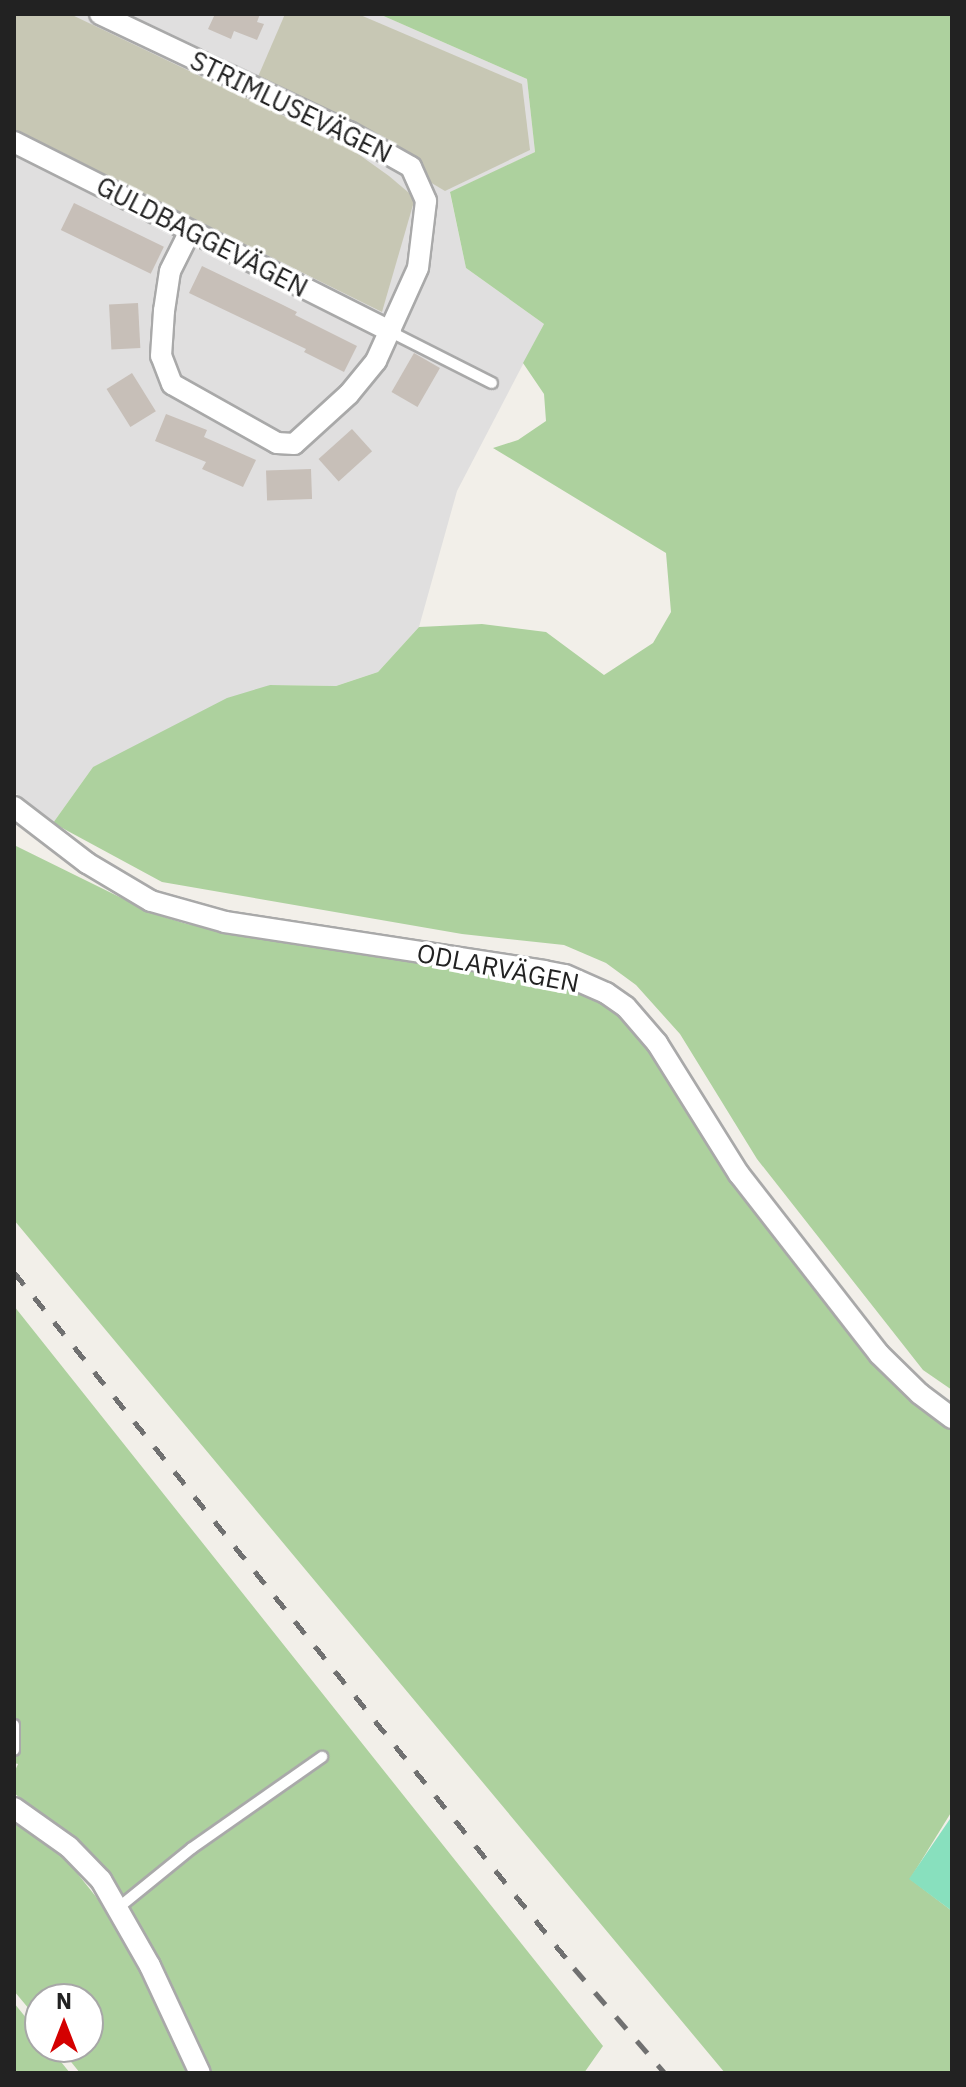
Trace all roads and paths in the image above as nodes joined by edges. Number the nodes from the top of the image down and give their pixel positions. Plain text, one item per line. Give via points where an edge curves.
1 (100, 14) edge
2 (14, 142) edge
3 (190, 231) junction
4 (391, 332) junction
5 (492, 383) dead end
6 (14, 807) edge
7 (952, 1418) edge
8 (14, 1725) edge
9 (14, 1750) edge
10 (322, 1757) dead end
11 (14, 1808) edge
12 (118, 1908) junction
13 (200, 2073) edge

1 - 4 street, STRIMLUSEVÄGEN via 349,132 411,167 426,201 418,268
2 - 3 street, GULDBAGGEVÄGEN
3 - 4 street, GULDBAGGEVÄGEN
3 - 4 street, STRIMLUSEVÄGEN via 170,271 164,311 161,356 172,384 277,443 294,444 349,394
4 - 5 lane
6 - 7 street, ODLARVÄGEN via 87,863 151,901 225,922 565,975 606,993 626,1007 657,1043 739,1174 879,1354
8 - 9 lane
10 - 12 lane via 192,1848
11 - 12 street via 69,1847 101,1880
12 - 13 street

